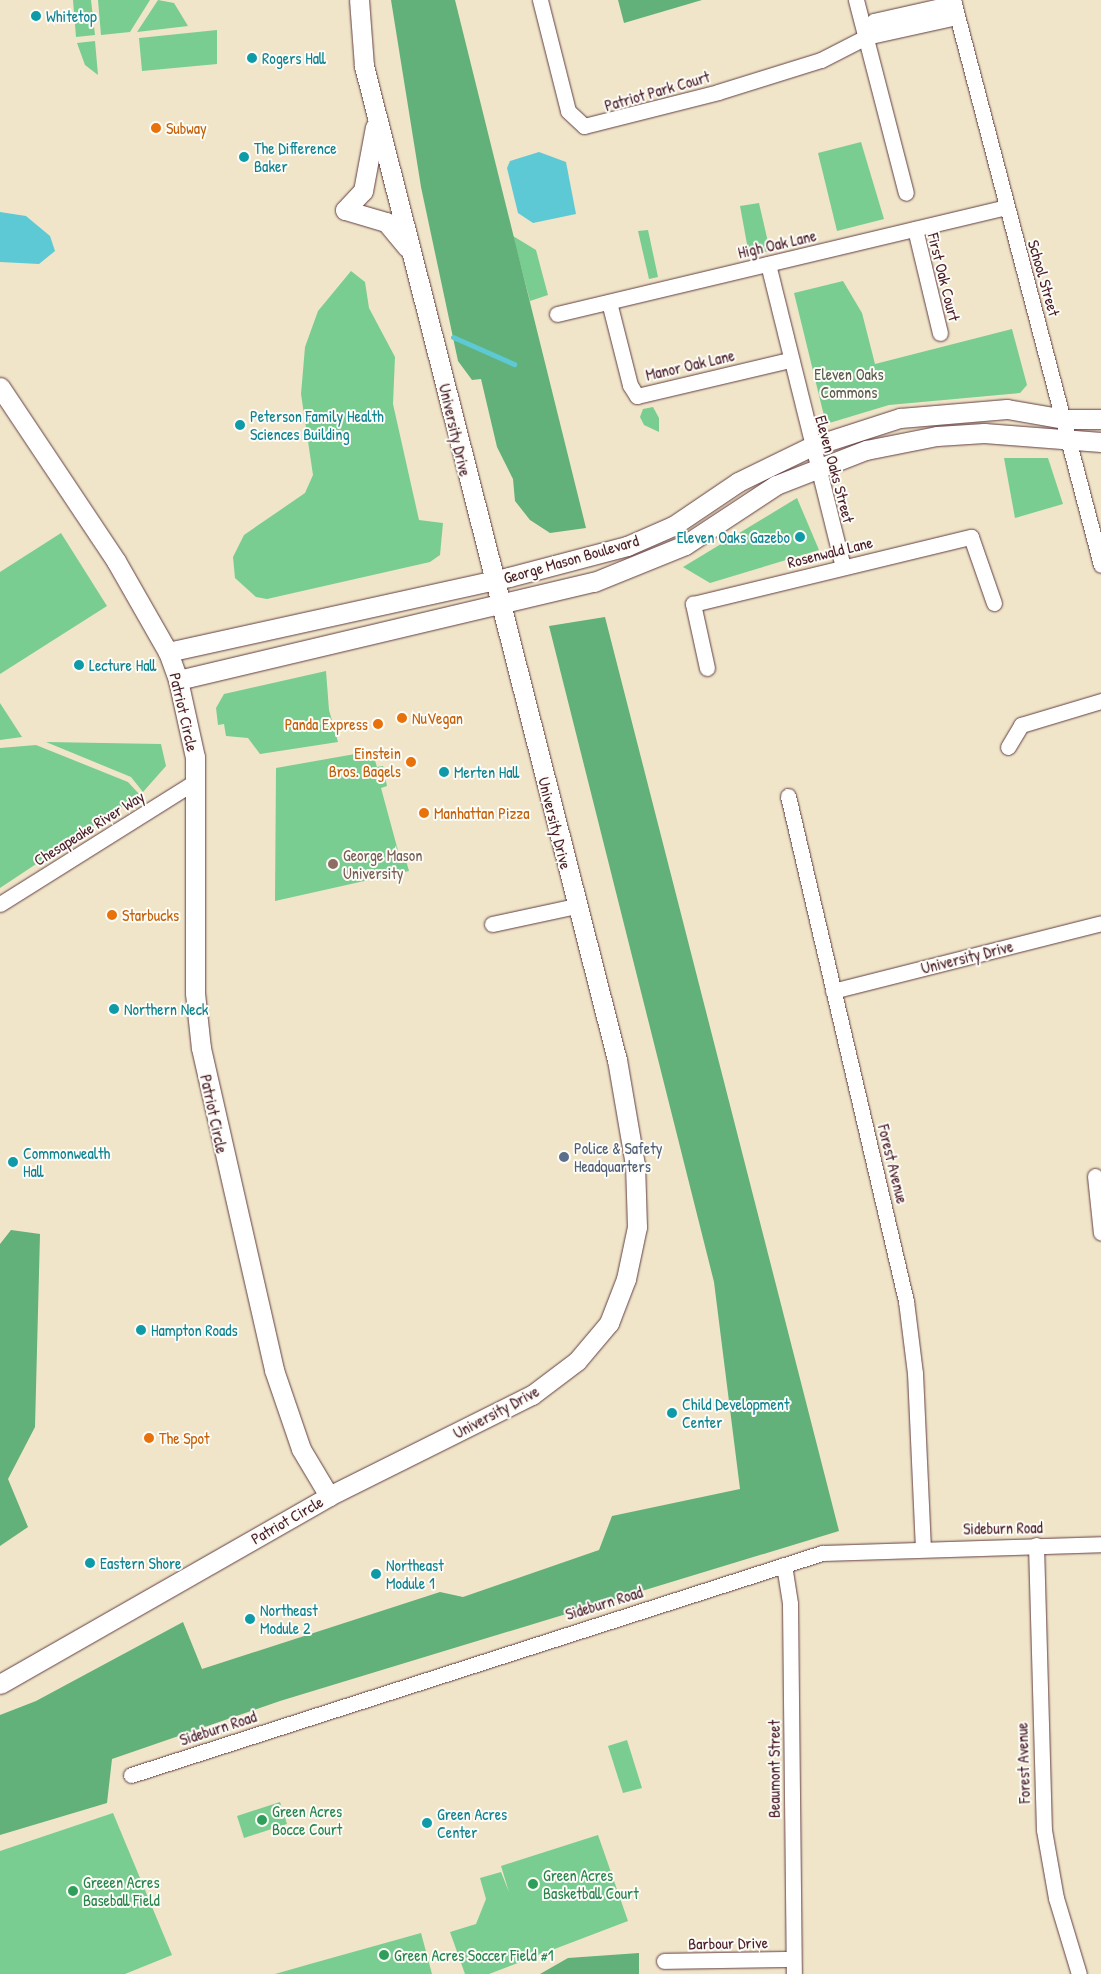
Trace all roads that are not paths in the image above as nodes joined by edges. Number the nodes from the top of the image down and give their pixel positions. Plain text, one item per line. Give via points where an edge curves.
1 (358, 0) edge
2 (540, 0) edge
3 (856, 0) edge
4 (954, 7) edge
5 (866, 36) junction
6 (376, 118) junction
7 (906, 193) dead end
8 (1005, 207) junction
9 (915, 229) junction
10 (411, 252) junction
11 (768, 264) junction
12 (609, 302) junction
13 (557, 314) dead end
14 (940, 333) dead end
15 (789, 360) junction
16 (0, 387) edge
17 (1066, 419) junction
18 (1101, 419) edge
19 (1070, 441) junction
20 (1101, 442) edge
21 (810, 447) junction
22 (816, 466) junction
23 (1101, 565) edge
24 (843, 567) junction
25 (494, 581) junction
26 (994, 603) dead end
27 (500, 604) junction
28 (168, 652) junction
29 (707, 668) dead end
30 (178, 680) junction
31 (1101, 701) edge
32 (1008, 747) dead end
33 (196, 781) junction
34 (788, 796) dead end
35 (0, 904) edge
36 (576, 906) junction
37 (492, 924) dead end
38 (1101, 924) edge
39 (833, 991) junction
40 (1095, 1176) dead end
41 (1101, 1233) edge
42 (329, 1496) junction
43 (1101, 1544) edge
44 (1036, 1545) junction
45 (923, 1547) junction
46 (784, 1565) junction
47 (0, 1684) edge
48 (131, 1775) dead end
49 (664, 1961) dead end
50 (793, 1967) edge
51 (1080, 1974) edge

1 - 6 street, University Drive via 364,66
2 - 5 street, Patriot Park Court via 568,111 584,126 718,92 821,60
3 - 5 street
4 - 5 street, Patriot Park Court via 874,21
4 - 8 street, School Street
5 - 7 street
6 - 10 street, University Drive
6 - 10 street via 363,191 345,210 386,222
8 - 9 street, High Oak Lane
8 - 17 street, School Street
9 - 11 street, High Oak Lane
9 - 14 street, First Oak Court
10 - 25 street, University Drive
11 - 12 street, High Oak Lane
11 - 15 street, Eleven Oaks Street
12 - 13 street, High Oak Lane
12 - 15 street, Manor Oak Lane via 630,385 636,396
15 - 21 street, Eleven Oaks Street
16 - 28 street, Patriot Circle via 60,471
17 - 18 street, George Mason Boulevard
17 - 19 street, School Street
17 - 21 street, George Mason Boulevard via 1008,409 950,410 900,418
19 - 20 street, George Mason Boulevard
19 - 22 street, George Mason Boulevard via 984,433 937,436 866,450
19 - 23 street, School Street
21 - 22 street, Eleven Oaks Street
21 - 25 street, George Mason Boulevard via 738,482 672,526 627,546
22 - 24 street, Eleven Oaks Street
22 - 27 street, George Mason Boulevard via 646,564
24 - 26 street, Rosenwald Lane via 971,537
24 - 29 street, Rosenwald Lane via 693,604
25 - 27 street, University Drive
25 - 28 street, George Mason Boulevard
27 - 30 street, George Mason Boulevard
27 - 36 street, University Drive
28 - 30 street, Patriot Circle
30 - 33 street, Patriot Circle via 195,757
31 - 32 street via 1021,725
33 - 35 street, Chesapeake River Way
33 - 42 street, Patriot Circle via 195,993 201,1048 274,1370 301,1449
34 - 39 street, Forest Avenue
36 - 37 street
36 - 42 street, University Drive via 617,1060 636,1188 637,1227 626,1279 609,1323 577,1361 532,1395
38 - 39 street, University Drive
39 - 45 street, Forest Avenue via 906,1301 915,1373
40 - 41 street
42 - 47 street, Patriot Circle
43 - 44 street, Sideburn Road
44 - 45 street, Sideburn Road
44 - 51 street, Forest Avenue via 1044,1830 1056,1898
45 - 46 street, Sideburn Road via 844,1550
46 - 48 street, Sideburn Road
46 - 50 street, Beaumont Street via 790,1604
49 - 50 street, Barbour Drive

